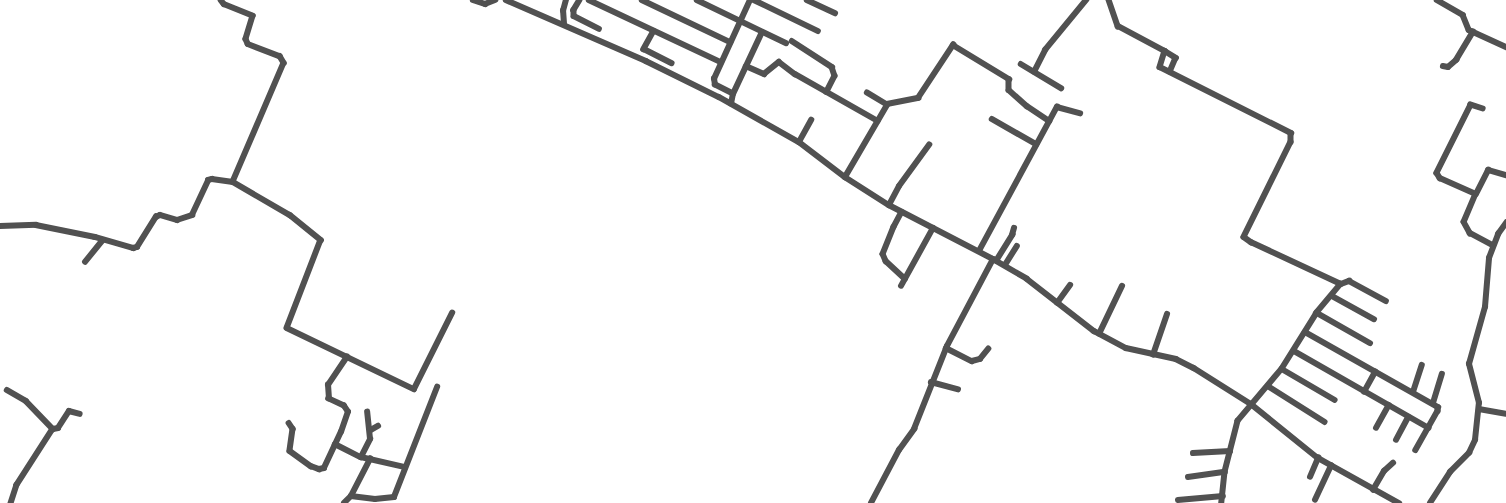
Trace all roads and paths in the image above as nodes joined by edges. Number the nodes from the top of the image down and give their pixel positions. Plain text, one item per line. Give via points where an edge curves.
1 (221, 0) edge
2 (473, 0) edge
3 (495, 0) edge
4 (506, 0) edge
5 (566, 0) edge
6 (580, 0) edge
7 (588, 0) edge
8 (642, 0) edge
9 (697, 0) edge
10 (750, 0) edge
11 (807, 0) edge
12 (1086, 0) edge
13 (1109, 0) edge
14 (1437, 0) edge
15 (835, 13) dead end
16 (740, 21) junction
17 (564, 24) junction
18 (599, 29) dead end
19 (654, 31) junction
20 (818, 31) dead end
21 (762, 32) junction
22 (1473, 32) junction
23 (730, 42) junction
24 (1506, 47) edge
25 (1165, 51) junction
26 (721, 62) junction
27 (672, 63) dead end
28 (1021, 64) dead end
29 (746, 66) junction
30 (1443, 66) dead end
31 (1034, 72) junction
32 (1170, 72) junction
33 (1061, 88) dead end
34 (826, 92) junction
35 (867, 93) dead end
36 (733, 94) junction
37 (731, 104) junction
38 (887, 104) junction
39 (1484, 109) dead end
40 (1080, 113) dead end
41 (992, 119) dead end
42 (812, 120) dead end
43 (878, 121) junction
44 (1049, 121) junction
45 (799, 142) junction
46 (1036, 144) junction
47 (929, 145) dead end
48 (1506, 175) edge
49 (846, 177) junction
50 (233, 182) junction
51 (1476, 194) junction
52 (889, 205) junction
53 (902, 212) junction
54 (1506, 223) edge
55 (0, 226) edge
56 (933, 228) junction
57 (1014, 228) dead end
58 (103, 240) junction
59 (1493, 245) junction
60 (1017, 246) dead end
61 (978, 251) junction
62 (995, 260) junction
63 (85, 262) dead end
64 (1005, 265) junction
65 (905, 279) junction
66 (1341, 284) junction
67 (1070, 285) dead end
68 (901, 286) dead end
69 (1122, 286) dead end
70 (1332, 296) junction
71 (1386, 301) dead end
72 (1057, 302) junction
73 (452, 313) dead end
74 (1167, 314) dead end
75 (1317, 314) junction
76 (1374, 319) dead end
77 (1305, 332) junction
78 (1099, 334) junction
79 (1370, 342) dead end
80 (946, 348) junction
81 (988, 349) dead end
82 (1294, 352) junction
83 (1153, 355) junction
84 (347, 357) junction
85 (1422, 365) dead end
86 (1282, 369) junction
87 (1375, 372) junction
88 (1442, 374) dead end
89 (931, 382) junction
90 (1268, 386) junction
91 (437, 387) dead end
92 (8, 390) dead end
93 (958, 390) dead end
94 (1364, 392) junction
95 (1412, 392) junction
96 (1335, 400) dead end
97 (1433, 403) junction
98 (1251, 404) junction
99 (1389, 405) junction
100 (1479, 409) junction
101 (367, 412) dead end
102 (80, 414) dead end
103 (1506, 414) edge
104 (1408, 417) junction
105 (1325, 422) dead end
106 (289, 423) dead end
107 (378, 426) dead end
108 (1376, 428) dead end
109 (1429, 428) junction
110 (53, 429) junction
111 (371, 430) junction
112 (1396, 440) dead end
113 (335, 444) junction
114 (1416, 450) dead end
115 (1230, 451) junction
116 (1193, 454) dead end
117 (361, 457) junction
118 (1318, 458) junction
119 (370, 459) junction
120 (1393, 463) dead end
121 (1331, 465) junction
122 (405, 467) junction
123 (1225, 472) junction
124 (1188, 477) dead end
125 (1310, 477) dead end
126 (1373, 490) junction
127 (351, 496) junction
128 (1223, 496) junction
129 (1178, 500) dead end
130 (1314, 500) dead end
131 (11, 503) edge
132 (344, 503) edge
133 (871, 503) edge
134 (1222, 503) edge
135 (1399, 503) edge
136 (1430, 503) edge

1 - 50 street via 253,16 246,39 248,44 280,56 284,63
2 - 3 street via 485,4
4 - 17 street
5 - 17 street
6 - 18 street via 574,16
7 - 19 street
8 - 23 street
9 - 16 street
10 - 16 street
10 - 20 street
11 - 15 street
12 - 31 street via 1045,50
13 - 25 street via 1118,26
14 - 22 street via 1463,15
16 - 21 street
16 - 23 street
17 - 37 street
19 - 26 street
19 - 27 street via 644,49
21 - 29 street
21 - 34 street via 789,42 832,67 835,76
22 - 24 street
22 - 30 street via 1456,60 1448,67
23 - 26 street
25 - 32 street via 1160,66
25 - 32 street via 1176,58
26 - 36 street via 714,83
28 - 31 street
29 - 34 street via 764,74 779,62
29 - 36 street
31 - 33 street
32 - 66 street via 1291,134 1291,142 1244,237
34 - 43 street
35 - 38 street
36 - 37 street
37 - 45 street
38 - 43 street
38 - 44 street via 918,98 953,45 1009,79 1009,90
39 - 51 street via 1471,105 1437,173 1440,178
40 - 44 street via 1059,106
41 - 46 street
42 - 45 street
43 - 49 street
44 - 46 street
45 - 49 street
46 - 61 street
47 - 52 street
48 - 51 street via 1488,170
49 - 52 street
50 - 58 street via 208,180 192,215 176,220 160,215 156,217 137,247 127,248
50 - 84 street via 290,215 320,238 321,243 287,328
51 - 59 street via 1464,222 1470,233
52 - 53 street
53 - 56 street
53 - 65 street via 883,254 886,262
54 - 59 street
55 - 58 street via 36,225
56 - 61 street
56 - 65 street
57 - 62 street
58 - 63 street
59 - 100 street via 1484,307 1469,364
60 - 64 street
61 - 62 street
62 - 64 street
62 - 80 street
64 - 72 street
65 - 68 street
66 - 70 street
66 - 71 street via 1350,281
67 - 72 street
69 - 78 street
70 - 75 street
70 - 76 street
72 - 78 street
73 - 84 street via 414,389
74 - 83 street
75 - 77 street
75 - 79 street
77 - 82 street
77 - 87 street
78 - 83 street via 1126,348
80 - 81 street via 972,361 980,359
80 - 89 street
82 - 86 street
82 - 94 street
83 - 98 street via 1185,362
84 - 113 street via 327,390 329,399 344,406 348,412
85 - 95 street
86 - 90 street
86 - 96 street
87 - 94 street
87 - 95 street
88 - 97 street
89 - 93 street
89 - 133 street via 914,429
90 - 98 street
90 - 105 street
91 - 122 street
92 - 110 street via 26,401
94 - 99 street
95 - 97 street
97 - 109 street via 1438,411
98 - 115 street via 1238,421
98 - 118 street
99 - 104 street
99 - 108 street
100 - 103 street
100 - 136 street via 1473,446 1450,472
101 - 111 street
102 - 110 street via 70,411 58,428
104 - 109 street
104 - 112 street
106 - 113 street via 293,429 290,451 320,469
107 - 111 street
109 - 114 street
110 - 131 street via 17,485
111 - 117 street via 370,440
113 - 117 street
115 - 116 street
115 - 123 street
117 - 119 street
118 - 121 street
118 - 125 street
119 - 122 street
119 - 127 street
120 - 126 street
121 - 126 street
121 - 130 street
122 - 127 street via 392,498
123 - 124 street
123 - 128 street
126 - 135 street
127 - 132 street
128 - 129 street
128 - 134 street

